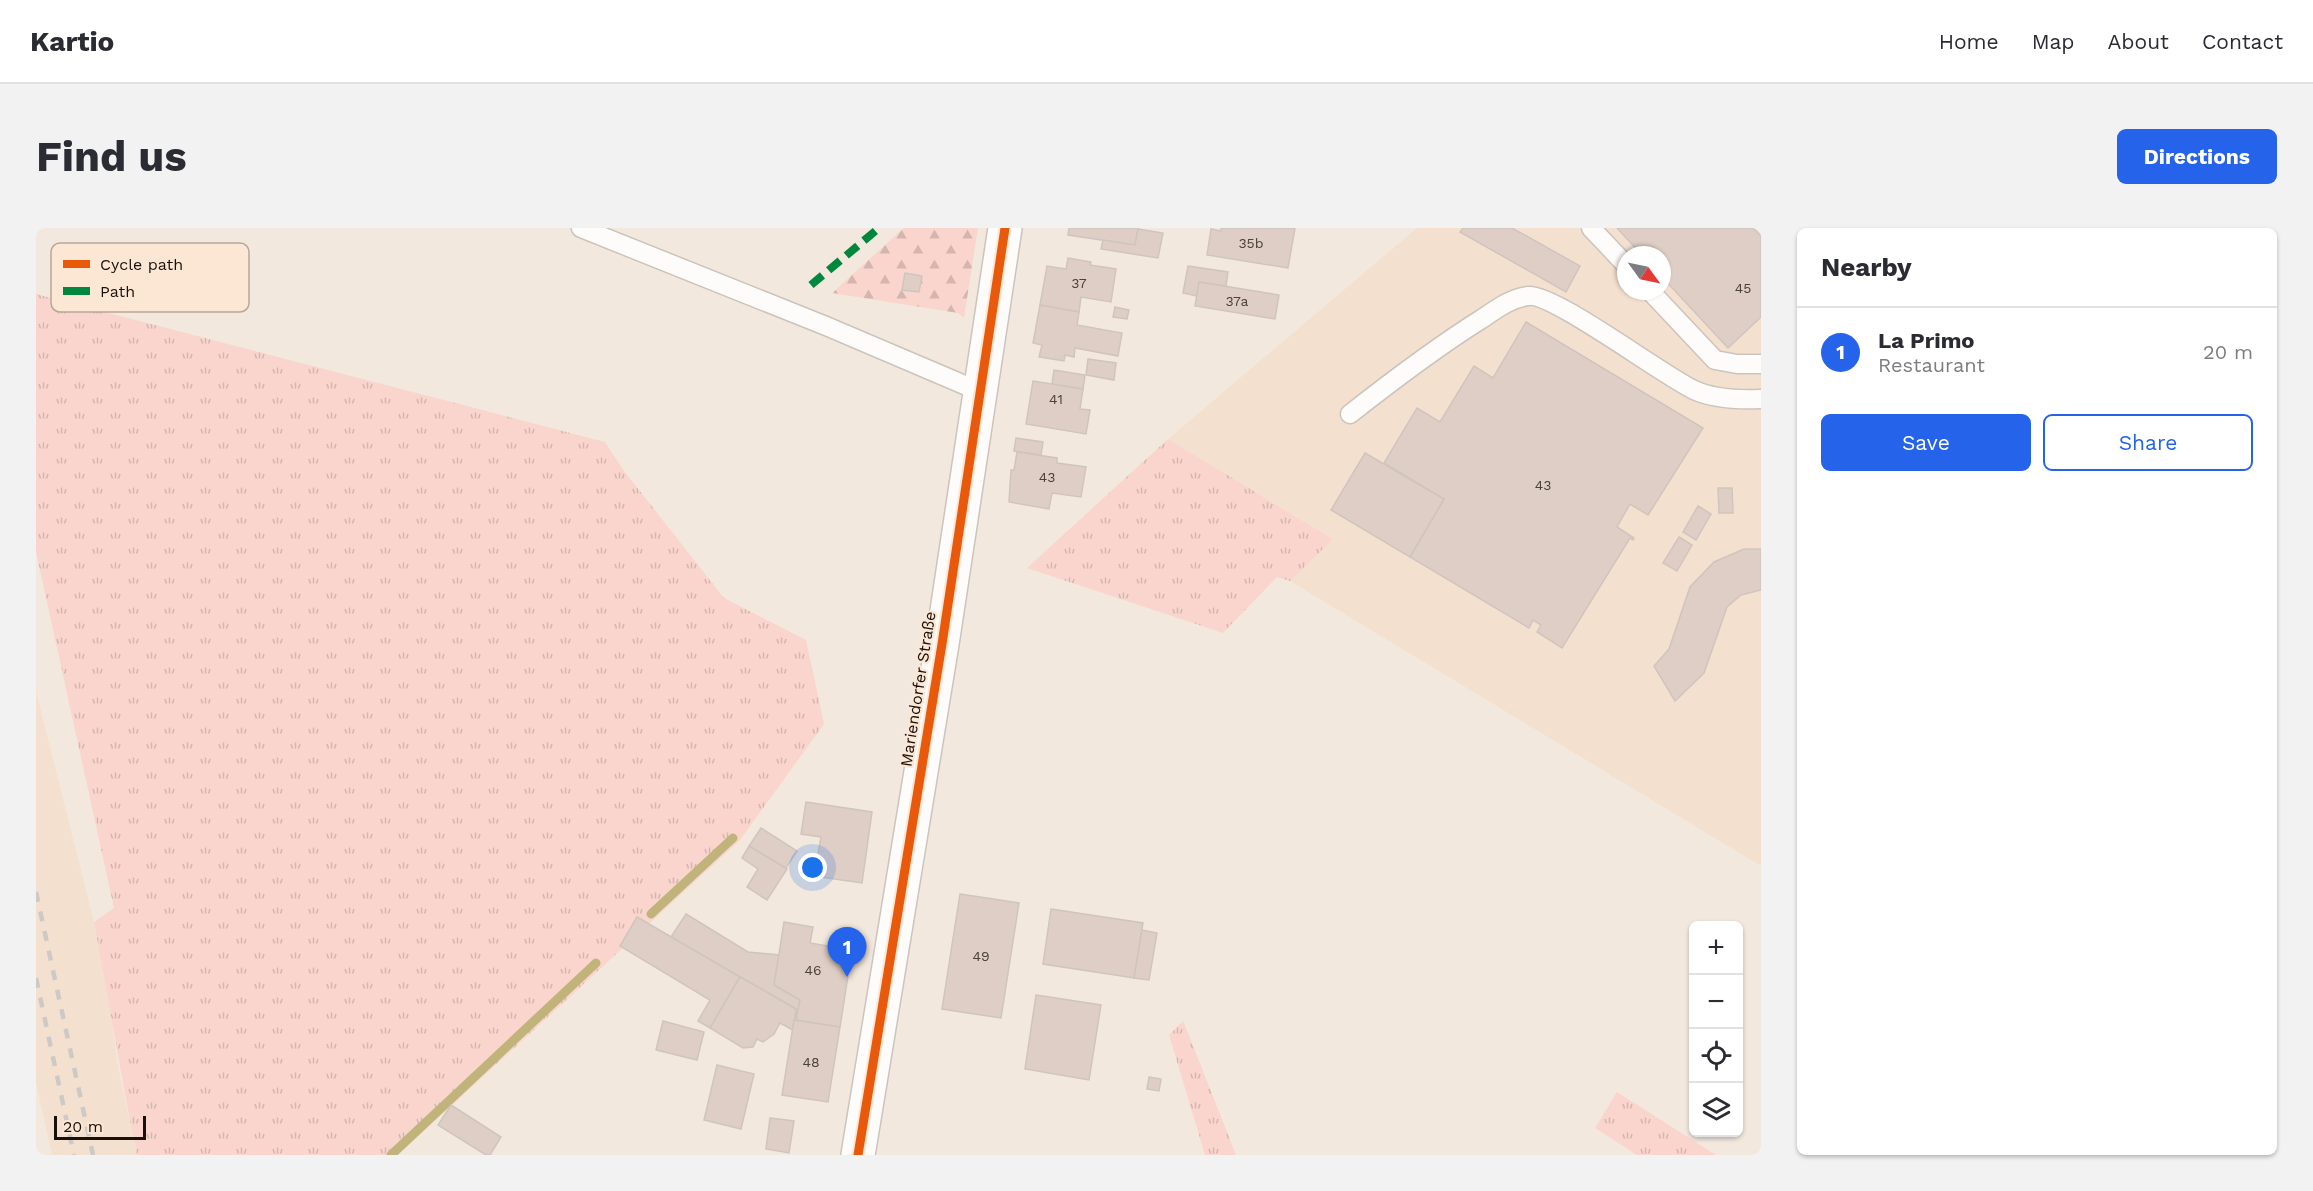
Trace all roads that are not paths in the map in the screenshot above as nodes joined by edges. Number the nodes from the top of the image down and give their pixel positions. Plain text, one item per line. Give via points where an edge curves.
1 (581, 228) edge
2 (1005, 228) edge
3 (1591, 228) edge
4 (1617, 255) edge
5 (1658, 300) edge
6 (1761, 363) edge
7 (981, 392) junction
8 (1761, 399) edge
9 (1350, 414) dead end
10 (858, 1155) edge

1 - 7 lane
2 - 7 street, Mariendorfer Straße
3 - 4 lane
5 - 6 lane via 1715,360
7 - 10 street, Mariendorfer Straße
8 - 9 lane via 1715,396 1695,390 1550,301 1530,295 1510,301 1441,344

